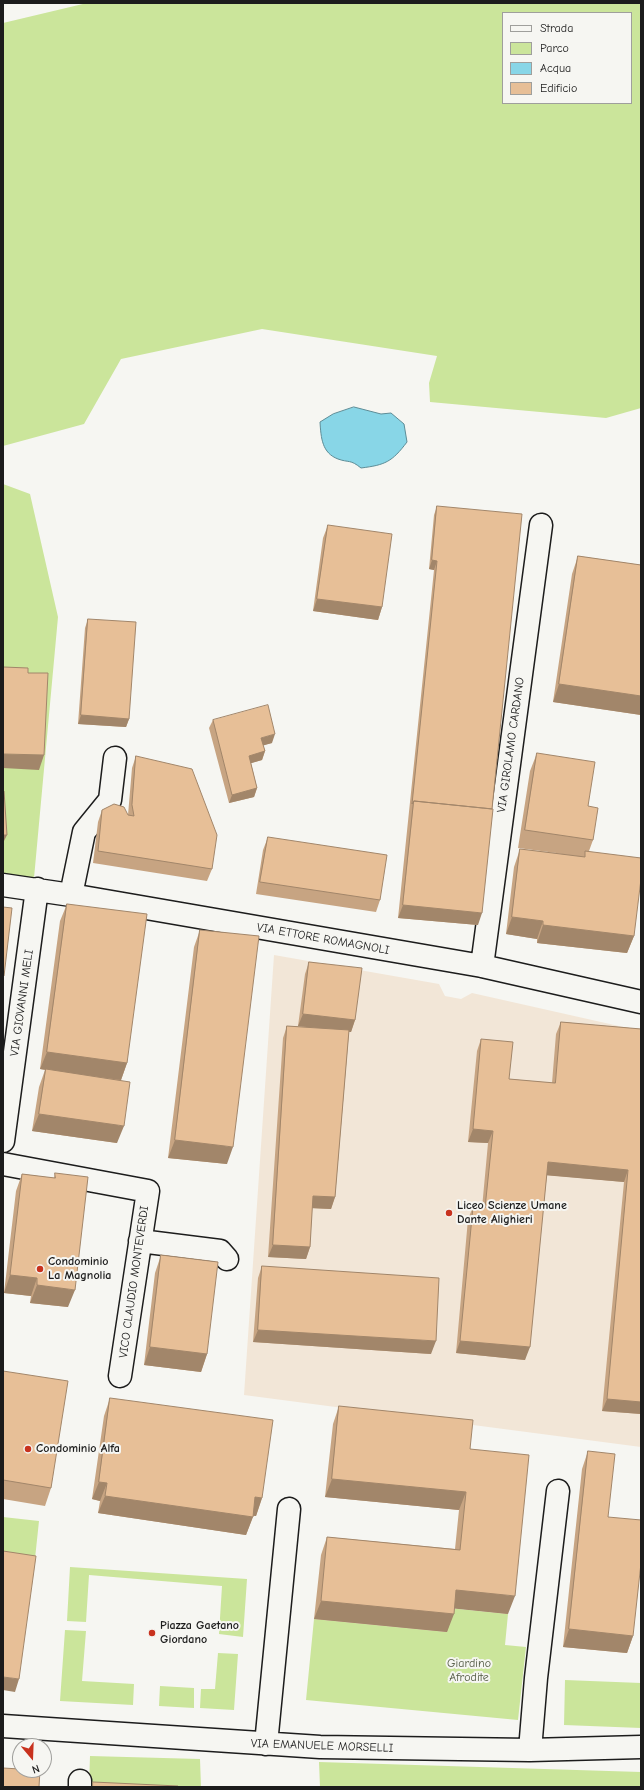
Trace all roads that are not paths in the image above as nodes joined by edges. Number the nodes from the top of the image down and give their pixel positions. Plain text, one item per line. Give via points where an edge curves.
1 (541, 525) dead end
2 (115, 758) dead end
3 (3, 885) edge
4 (37, 889) junction
5 (71, 895) junction
6 (482, 966) junction
7 (641, 1002) edge
8 (3, 1141) edge
9 (3, 1164) edge
10 (140, 1241) junction
11 (227, 1260) dead end
12 (120, 1376) dead end
13 (558, 1491) dead end
14 (289, 1509) dead end
15 (3, 1726) edge
16 (266, 1744) junction
17 (641, 1747) edge
18 (530, 1750) junction

1 - 6 street, VIA GIROLAMO CARDANO
2 - 5 street via 110,800 84,832
3 - 4 street, VIA ETTORE ROMAGNOLI
4 - 5 street, VIA ETTORE ROMAGNOLI
4 - 8 street, VIA GIOVANNI MELI
5 - 6 street, VIA ETTORE ROMAGNOLI
6 - 7 street, VIA ETTORE ROMAGNOLI
9 - 10 street, VICO CLAUDIO MONTEVERDI via 148,1191
10 - 11 street via 220,1251
10 - 12 street, VICO CLAUDIO MONTEVERDI
13 - 18 street
14 - 16 street
15 - 16 street, VIA EMANUELE MORSELLI
16 - 18 street, VIA EMANUELE MORSELLI
17 - 18 street, VIA EMANUELE MORSELLI

